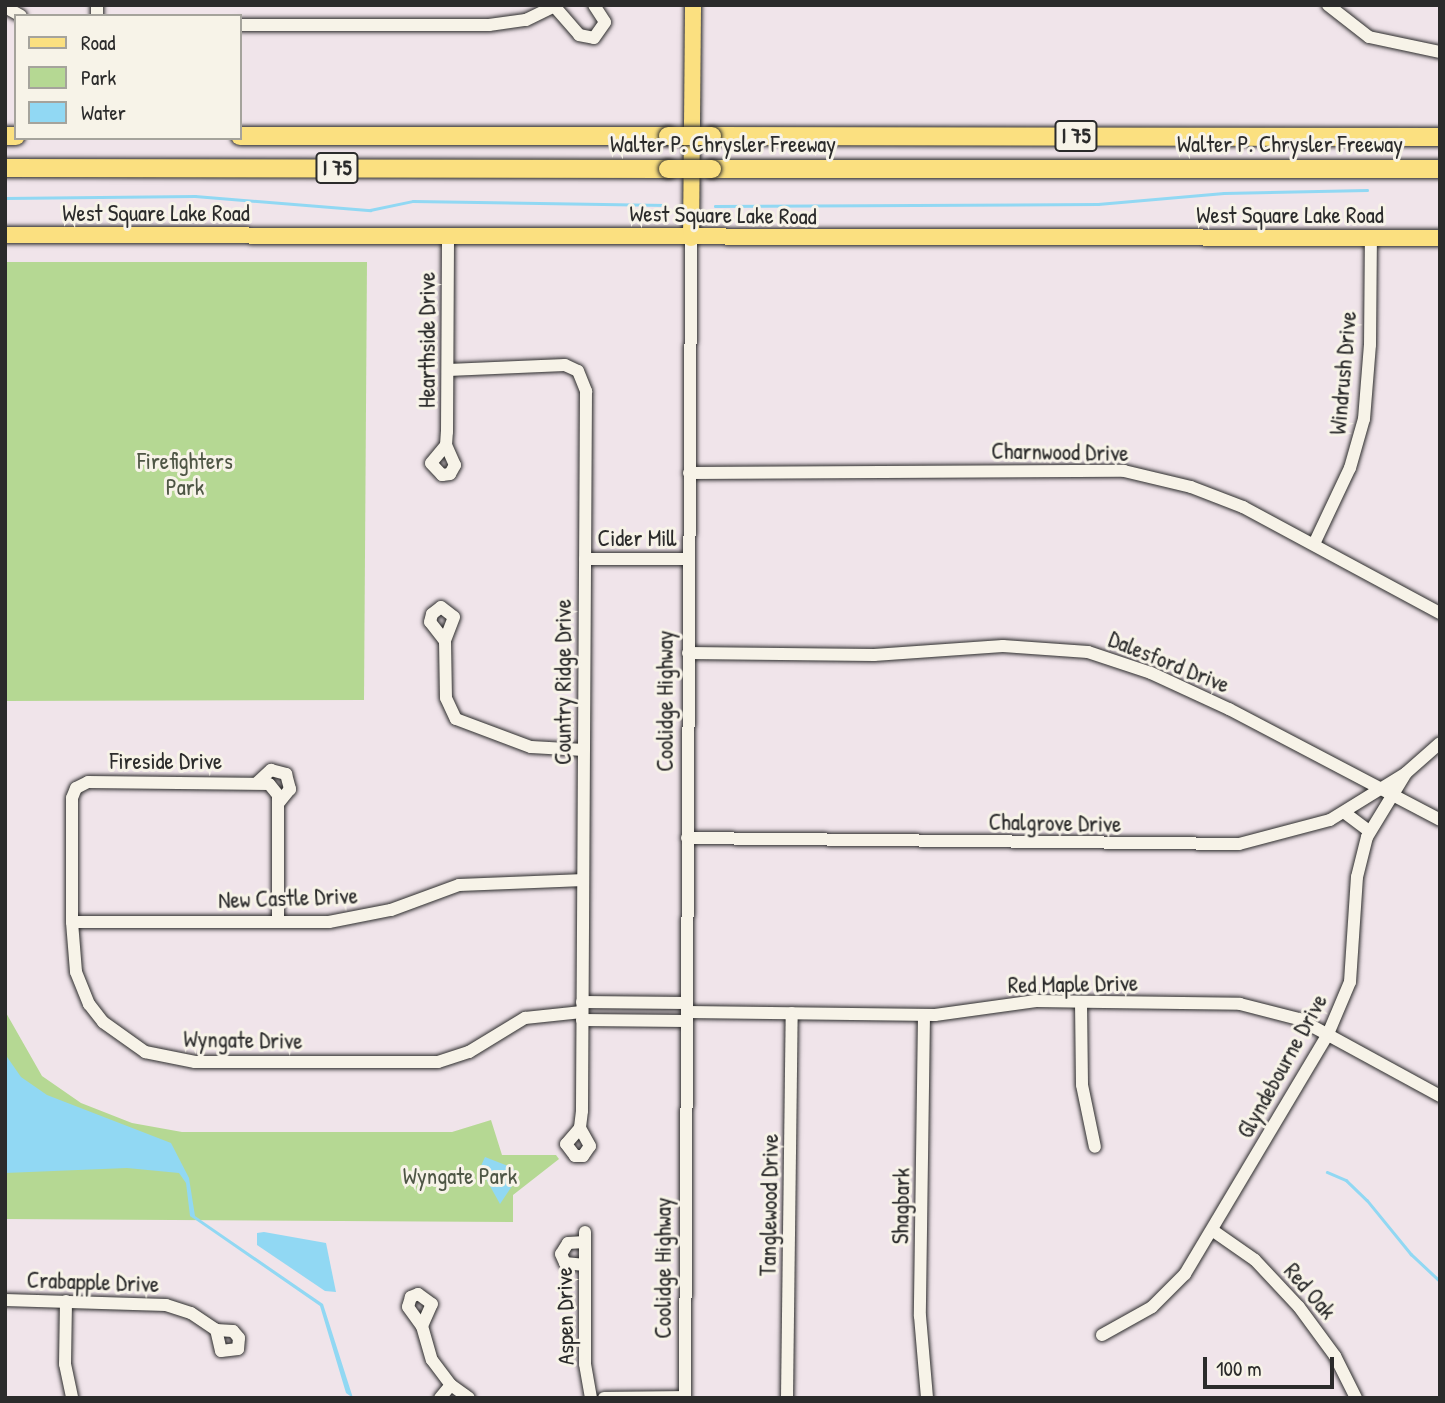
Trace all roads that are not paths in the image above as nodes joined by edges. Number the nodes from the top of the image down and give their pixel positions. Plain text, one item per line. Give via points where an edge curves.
1 (594, 5) edge
2 (693, 5) edge
3 (1328, 5) edge
4 (556, 6) edge
5 (242, 25) edge
6 (1440, 52) edge
7 (242, 136) edge
8 (1440, 137) edge
9 (5, 168) edge
10 (1440, 169) edge
11 (448, 234) junction
12 (5, 235) edge
13 (691, 238) junction
14 (1371, 239) junction
15 (1440, 239) edge
16 (448, 370) junction
17 (446, 445) dead end
18 (689, 473) junction
19 (1314, 544) junction
20 (585, 559) junction
21 (689, 559) junction
22 (1440, 613) edge
23 (445, 640) dead end
24 (688, 653) junction
25 (1440, 743) edge
26 (584, 750) junction
27 (1406, 774) junction
28 (258, 782) junction
29 (1380, 787) junction
30 (76, 788) joint
31 (1394, 794) junction
32 (278, 804) junction
33 (1345, 813) junction
34 (1440, 820) edge
35 (1370, 831) junction
36 (687, 838) junction
37 (583, 880) junction
38 (72, 922) junction
39 (278, 922) junction
40 (1082, 1002) junction
41 (582, 1011) junction
42 (687, 1012) junction
43 (792, 1013) junction
44 (925, 1015) junction
45 (1328, 1034) junction
46 (1440, 1096) edge
47 (580, 1128) dead end
48 (1095, 1147) dead end
49 (1212, 1230) junction
50 (585, 1265) junction
51 (5, 1300) edge
52 (66, 1301) junction
53 (422, 1326) dead end
54 (215, 1330) dead end
55 (1102, 1335) dead end
56 (450, 1385) junction
57 (685, 1397) edge
58 (72, 1398) edge
59 (440, 1398) edge
60 (469, 1398) edge
61 (591, 1398) edge
62 (604, 1398) edge
63 (787, 1398) edge
64 (927, 1398) edge
65 (1356, 1398) edge

1 - 4 street via 605,22 594,38 579,34
2 - 13 main road, Coolidge Highway
3 - 6 street via 1369,37
4 - 5 street via 526,20 489,25
7 - 8 highway, Walter P. Chrysler Freeway / I 75, bridge
9 - 10 highway, Walter P. Chrysler Freeway / I 75, bridge
11 - 12 main road, West Square Lake Road
11 - 13 main road, West Square Lake Road
11 - 16 street, Hearthside Drive
13 - 14 main road, West Square Lake Road
13 - 18 street, Coolidge Highway
14 - 15 main road, West Square Lake Road
14 - 19 street, Windrush Drive via 1364,419 1350,468
16 - 17 street, Hearthside Drive
16 - 20 street, Country Ridge Drive via 557,363 582,376 586,391
18 - 19 street, Charnwood Drive via 1124,471 1224,499
18 - 21 street, Coolidge Highway
19 - 22 street, Charnwood Drive
20 - 21 street, Cider Mill
20 - 26 street, Country Ridge Drive
21 - 24 street, Coolidge Highway
23 - 26 street via 446,698 456,719 531,747
24 - 29 street, Dalesford Drive via 874,655 1003,646 1088,652 1165,679
24 - 36 street, Coolidge Highway
25 - 27 street, Glyndebourne Drive
26 - 37 street, Country Ridge Drive
27 - 29 street, Chalgrove Drive
27 - 31 street, Glyndebourne Drive
28 - 30 street, Fireside Drive via 88,782
28 - 32 street via 275,788
28 - 32 street, Fireside Drive via 271,770 286,774 290,789
29 - 31 street, Dalesford Drive
29 - 33 street, Chalgrove Drive
30 - 38 street, Wyngate Drive via 72,798
31 - 34 street, Dalesford Drive
31 - 35 street, Glyndebourne Drive
32 - 39 street, Fireside Drive
33 - 35 street
33 - 36 street, Chalgrove Drive via 1282,836 1222,845
35 - 45 street, Glyndebourne Drive via 1357,877 1350,982
36 - 42 street, Coolidge Highway
37 - 39 street, New Castle Drive via 489,880 436,891 358,919
37 - 41 street, Country Ridge Drive
38 - 39 street, New Castle Drive
38 - 41 street, Wyngate Drive via 76,972 95,1013 134,1048 170,1060 438,1062 469,1052 525,1017
40 - 44 street, Red Maple Drive via 1022,1002
40 - 45 street, Red Maple Drive via 1240,1004 1287,1014
40 - 48 street via 1082,1085
41 - 42 street, Wyngate Drive
41 - 47 street, Country Ridge Drive
42 - 43 street, Red Maple Drive
42 - 57 street, Coolidge Highway
43 - 44 street, Red Maple Drive
43 - 63 street, Tanglewood Drive
44 - 64 street, Shagbark via 920,1316
45 - 46 street, Red Maple Drive
45 - 49 street, Glyndebourne Drive
49 - 55 street, Glyndebourne Drive via 1166,1295
49 - 65 street, Red Oak via 1255,1260 1299,1307 1335,1356
50 - 50 street, Aspen Drive via 585,1237 568,1243 561,1254 565,1264
50 - 61 street, Aspen Drive via 585,1364
51 - 52 street, Crabapple Drive
52 - 54 street, Crabapple Drive via 166,1305 191,1313
52 - 58 street via 65,1364
53 - 56 street via 432,1360
56 - 59 street
56 - 60 street
57 - 62 street

